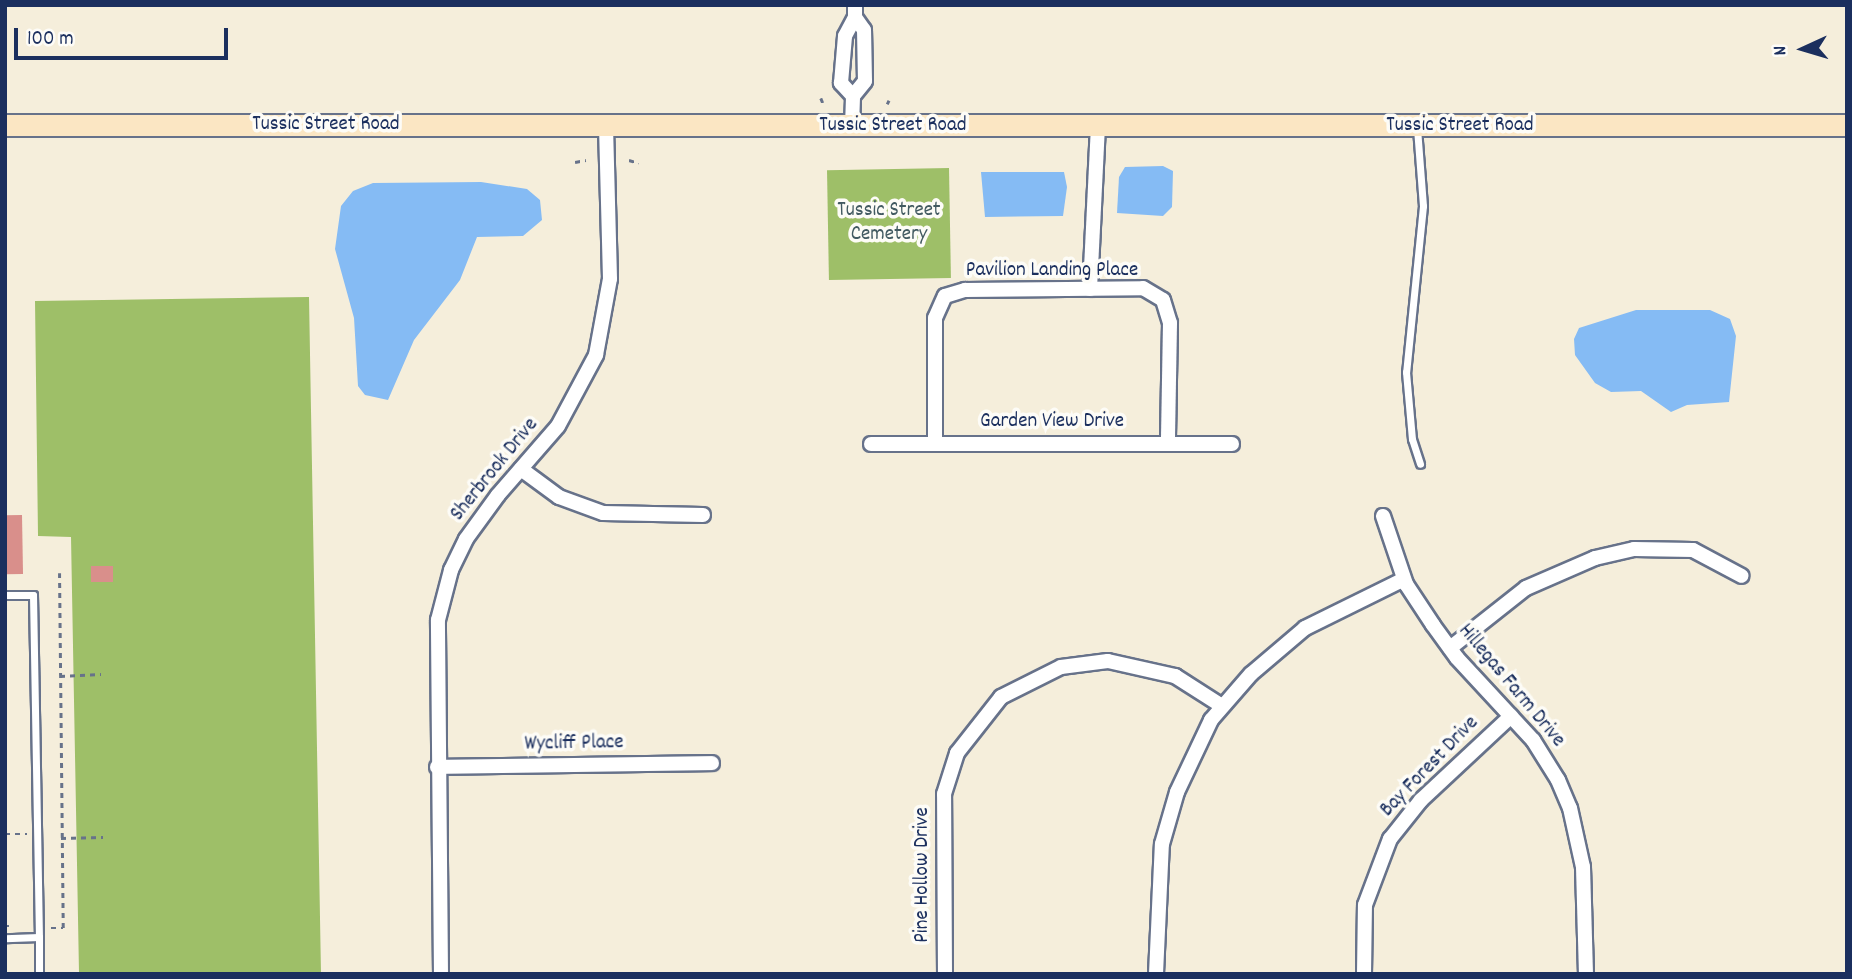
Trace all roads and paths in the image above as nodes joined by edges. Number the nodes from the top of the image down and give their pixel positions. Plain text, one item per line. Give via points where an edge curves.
1 (855, 11) edge
2 (853, 96) junction
3 (821, 98) dead end
4 (823, 103) dead end
5 (5, 125) edge
6 (606, 125) junction
7 (852, 125) junction
8 (1418, 125) junction
9 (1847, 125) edge
10 (1098, 126) junction
11 (586, 160) dead end
12 (629, 160) dead end
13 (575, 162) dead end
14 (639, 163) dead end
15 (1090, 289) junction
16 (871, 443) dead end
17 (1168, 443) junction
18 (935, 444) junction
19 (1232, 444) dead end
20 (1420, 464) dead end
21 (521, 469) junction
22 (703, 515) dead end
23 (1384, 516) dead end
24 (59, 573) dead end
25 (1742, 576) dead end
26 (1404, 579) junction
27 (5, 595) edge
28 (1450, 649) junction
29 (101, 674) dead end
30 (60, 676) junction
31 (1222, 706) junction
32 (1511, 716) junction
33 (712, 763) dead end
34 (437, 767) junction
35 (5, 834) edge
36 (31, 834) dead end
37 (103, 837) dead end
38 (61, 838) junction
39 (51, 936) dead end
40 (39, 937) junction
41 (5, 938) edge
42 (39, 974) edge
43 (441, 974) edge
44 (945, 974) edge
45 (1156, 974) edge
46 (1364, 974) edge
47 (1586, 974) edge

1 - 2 street via 864,30 865,81
1 - 2 street via 845,36 841,83
2 - 7 street
3 - 4 path
5 - 6 main road, Tussic Street Road
6 - 7 main road, Tussic Street Road
6 - 21 street, Sherbrook Drive via 610,279 604,326 572,405
7 - 10 main road, Tussic Street Road
8 - 9 main road, Tussic Street Road
8 - 10 main road, Tussic Street Road
8 - 20 lane via 1423,206 1406,372 1412,439
10 - 15 street
11 - 13 path
12 - 14 path
15 - 17 street, Pavilion Landing Place via 1143,288 1163,300 1170,323
15 - 18 street, Pavilion Landing Place via 965,290 945,296 935,318
16 - 18 street, Garden View Drive
17 - 18 street, Garden View Drive
17 - 19 street, Garden View Drive
21 - 22 street via 559,497 603,513
21 - 34 street, Sherbrook Drive via 466,540 443,595 435,649
23 - 26 street, Hillegas Farm Drive
24 - 30 path
25 - 28 street via 1693,550 1634,549 1595,558 1526,588
26 - 28 street, Hillegas Farm Drive
26 - 31 street via 1305,628 1259,666
27 - 40 lane via 33,595
28 - 32 street, Hillegas Farm Drive
29 - 30 path
30 - 38 path
31 - 44 street, Pine Hollow Drive via 1175,676 1108,661 1039,675 1001,697 957,753 944,794
31 - 45 street via 1177,792 1168,822 1157,893
32 - 46 street, Bay Forest Drive via 1422,800 1390,839 1365,905
32 - 47 street, Hillegas Farm Drive via 1547,757 1570,808 1583,867
33 - 34 street, Wycliff Place
34 - 43 street, Sherbrook Drive
35 - 36 path
37 - 38 path
38 - 39 path via 63,928 51,928
40 - 41 lane
40 - 42 lane

